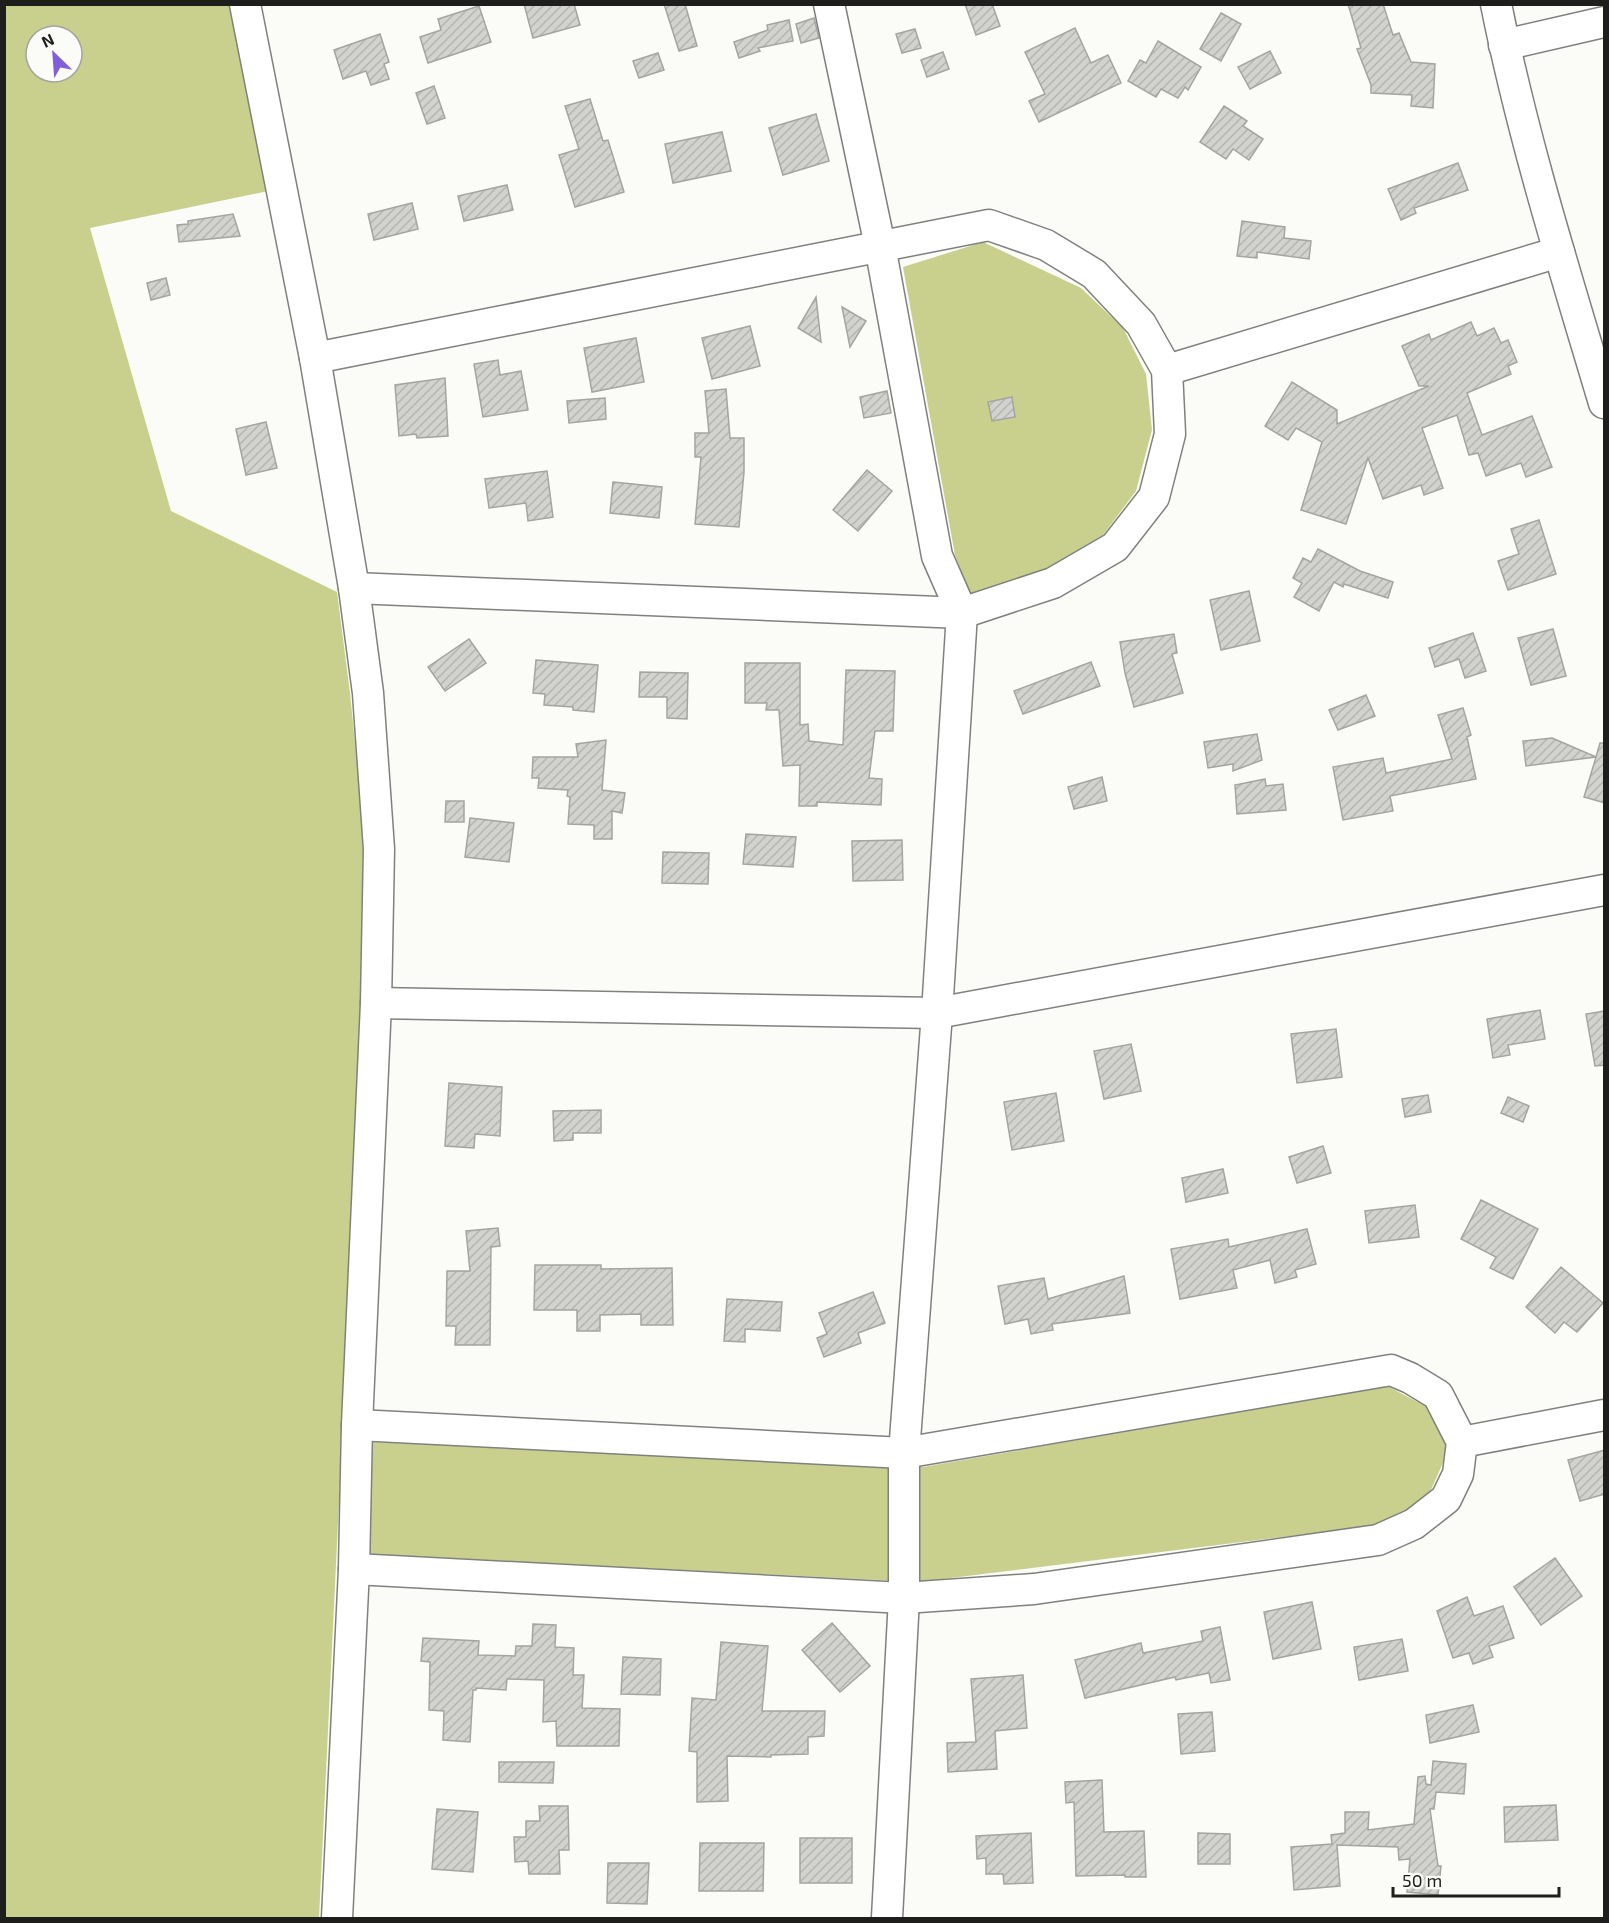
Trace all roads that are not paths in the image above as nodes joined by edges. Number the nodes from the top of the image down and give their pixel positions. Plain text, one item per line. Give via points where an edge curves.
1 (245, 4) edge
2 (830, 4) edge
3 (1496, 4) edge
4 (1605, 22) edge
5 (1504, 45) junction
6 (880, 246) junction
7 (1559, 252) junction
8 (315, 358) junction
9 (1167, 370) junction
10 (1605, 403) edge
11 (354, 588) junction
12 (963, 613) junction
13 (1605, 890) edge
14 (376, 1003) junction
15 (937, 1013) junction
16 (1605, 1416) edge
17 (357, 1425) junction
18 (1462, 1442) junction
19 (904, 1453) junction
20 (354, 1569) junction
21 (904, 1598) junction
22 (337, 1918) edge
23 (887, 1918) edge

1 - 8 street
2 - 6 street
3 - 5 street
4 - 5 street
5 - 7 street
6 - 8 street
6 - 9 street via 989,225 1046,246 1094,274 1141,324
6 - 12 street via 937,556
7 - 9 street
7 - 10 street
8 - 11 street
9 - 12 street via 1170,434 1154,497 1115,547 1053,584
11 - 12 street
11 - 14 street via 368,693 379,849
12 - 15 street
13 - 15 street
14 - 15 street
14 - 17 street
15 - 19 street
16 - 18 street
17 - 19 street
17 - 20 street
18 - 19 street via 1438,1395 1391,1370
18 - 21 street via 1458,1474 1446,1499 1414,1524 1378,1540 1034,1589
19 - 21 street
20 - 21 street
20 - 22 street
21 - 23 street

